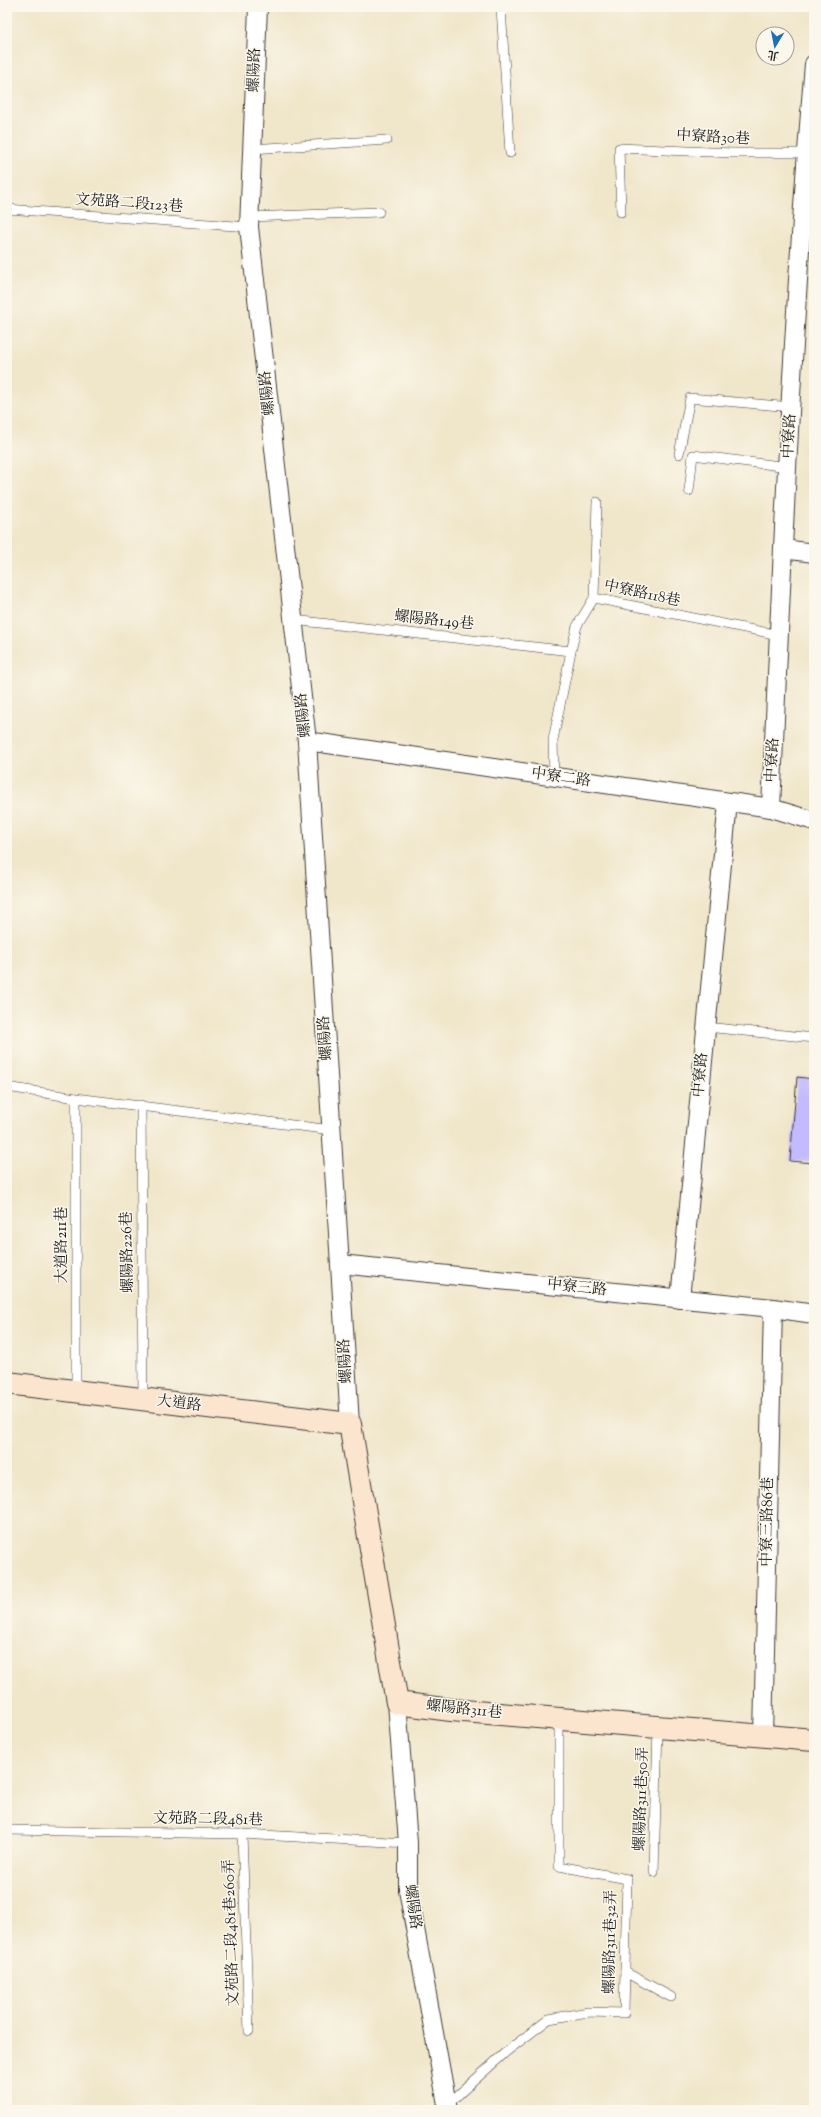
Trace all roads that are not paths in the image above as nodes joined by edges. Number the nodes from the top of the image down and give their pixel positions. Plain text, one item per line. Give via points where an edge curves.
1 (258, 7) edge
2 (501, 7) edge
3 (814, 64) edge
4 (387, 140) dead end
5 (252, 149) junction
6 (510, 153) dead end
7 (806, 153) junction
8 (7, 209) edge
9 (379, 212) dead end
10 (621, 212) dead end
11 (249, 222) junction
12 (792, 407) junction
13 (679, 454) dead end
14 (788, 466) junction
15 (689, 491) dead end
16 (597, 502) dead end
17 (783, 549) junction
18 (814, 553) edge
19 (594, 598) junction
20 (293, 620) junction
21 (779, 635) junction
22 (571, 650) junction
23 (306, 741) junction
24 (554, 778) junction
25 (728, 802) junction
26 (771, 808) junction
27 (814, 821) edge
28 (706, 1027) junction
29 (814, 1038) edge
30 (7, 1087) edge
31 (76, 1098) junction
32 (140, 1105) junction
33 (332, 1130) junction
34 (340, 1264) junction
35 (680, 1299) junction
36 (773, 1308) junction
37 (814, 1314) edge
38 (7, 1383) edge
39 (76, 1392) junction
40 (143, 1399) junction
41 (350, 1424) junction
42 (397, 1703) junction
43 (560, 1719) junction
44 (658, 1727) junction
45 (763, 1736) junction
46 (814, 1740) edge
47 (7, 1830) edge
48 (242, 1834) junction
49 (408, 1843) junction
50 (654, 1872) dead end
51 (625, 1972) junction
52 (671, 1997) dead end
53 (249, 2031) dead end
54 (448, 2107) edge

1 - 5 street, 螺陽路
2 - 6 lane
3 - 7 street, 中寮路
4 - 5 lane
5 - 11 street, 螺陽路
7 - 10 lane, 中寮路30巷 via 619,148
7 - 12 street, 中寮路
8 - 11 lane, 文苑路二段123巷
9 - 11 lane, 文苑路二段123巷
11 - 20 street, 螺陽路
12 - 13 lane via 690,398
12 - 14 street, 中寮路
14 - 15 lane via 693,455
14 - 17 street, 中寮路
16 - 19 lane, 中寮路118巷
17 - 18 street
17 - 21 street, 中寮路
19 - 21 lane, 中寮路118巷
19 - 22 lane via 577,626
20 - 22 lane, 螺陽路149巷
20 - 23 street, 螺陽路
21 - 26 street, 中寮路
22 - 24 lane via 553,740
23 - 24 street, 中寮二路
23 - 33 street, 螺陽路
24 - 25 street, 中寮二路
25 - 26 street, 中寮二路
25 - 28 street, 中寮路
26 - 27 street, 中寮二路
28 - 29 lane
28 - 35 street, 中寮路
30 - 31 lane
31 - 32 lane
31 - 39 lane, 大道路211巷
32 - 33 lane
32 - 40 lane, 螺陽路226巷
33 - 34 street, 螺陽路
34 - 35 street, 中寮三路
34 - 41 street, 螺陽路
35 - 36 street, 中寮三路
36 - 37 street, 中寮三路
36 - 45 street, 中寮三路86巷
38 - 39 street, 大道路
39 - 40 street, 大道路
40 - 41 street, 大道路
41 - 42 street
42 - 43 street, 螺陽路311巷
42 - 49 street, 螺陽路
43 - 44 street, 螺陽路311巷
43 - 51 lane, 螺陽路311巷32弄 via 559,1866 626,1879
44 - 45 street, 螺陽路311巷
44 - 50 lane, 螺陽路311巷50弄
45 - 46 street, 螺陽路311巷
47 - 48 lane, 文苑路二段481巷
48 - 49 lane, 文苑路二段481巷
48 - 53 lane, 文苑路二段481巷260弄
49 - 54 street, 螺陽路 via 408,1890
51 - 52 lane
51 - 54 lane, 螺陽路311巷32弄 via 624,2013 588,2012 548,2019 507,2051

